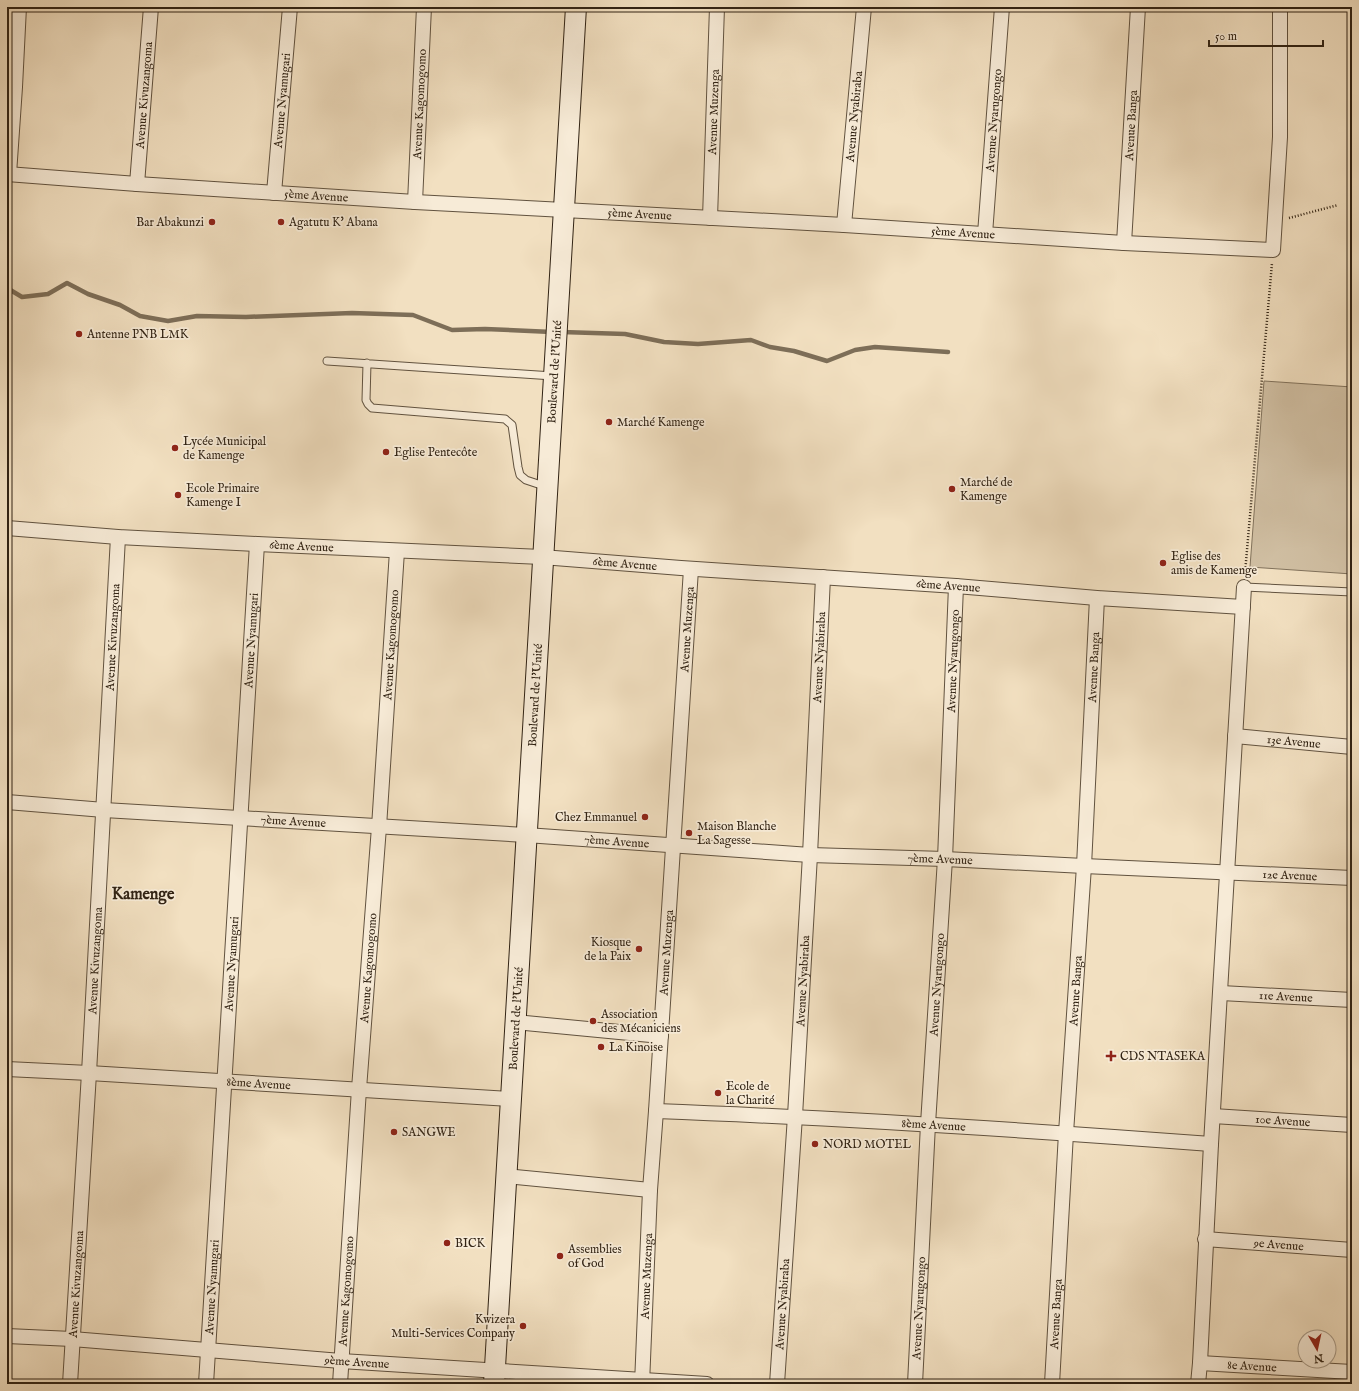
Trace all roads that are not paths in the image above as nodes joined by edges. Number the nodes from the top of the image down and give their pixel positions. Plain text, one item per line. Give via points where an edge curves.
1 (19, 7) edge
2 (150, 7) edge
3 (290, 7) edge
4 (424, 7) edge
5 (576, 7) edge
6 (717, 7) edge
7 (864, 7) edge
8 (1002, 7) edge
9 (1138, 7) edge
10 (1280, 7) edge
11 (8, 174) edge
12 (137, 184) junction
13 (274, 193) junction
14 (415, 202) junction
15 (564, 210) junction
16 (710, 218) junction
17 (844, 225) junction
18 (985, 234) junction
19 (1124, 243) junction
20 (327, 361) dead end
21 (367, 363) junction
22 (553, 376) junction
23 (547, 487) junction
24 (7, 528) edge
25 (118, 536) junction
26 (257, 544) junction
27 (397, 551) junction
28 (542, 558) junction
29 (691, 568) junction
30 (823, 577) junction
31 (956, 586) junction
32 (1244, 587) joint
33 (1352, 592) edge
34 (1097, 598) junction
35 (1243, 607) junction
36 (1235, 736) junction
37 (1352, 747) edge
38 (7, 802) edge
39 (104, 810) junction
40 (240, 818) junction
41 (379, 827) junction
42 (526, 835) junction
43 (674, 846) junction
44 (810, 855) junction
45 (945, 859) junction
46 (1084, 866) junction
47 (1227, 872) junction
48 (1352, 878) edge
49 (1221, 993) junction
50 (1352, 1000) edge
51 (515, 1022) junction
52 (661, 1036) junction
53 (7, 1069) edge
54 (89, 1073) junction
55 (225, 1082) junction
56 (359, 1089) junction
57 (510, 1099) junction
58 (656, 1112) junction
59 (795, 1116) junction
60 (1213, 1116) junction
61 (928, 1124) junction
62 (1352, 1124) edge
63 (1066, 1133) junction
64 (1211, 1144) junction
65 (506, 1176) junction
66 (650, 1190) junction
67 (1205, 1239) junction
68 (1352, 1250) edge
69 (7, 1336) edge
70 (72, 1339) junction
71 (208, 1349) junction
72 (341, 1361) junction
73 (1200, 1363) junction
74 (1352, 1372) edge
75 (494, 1377) edge
76 (642, 1382) edge
77 (70, 1384) edge
78 (206, 1384) edge
79 (340, 1384) edge
80 (707, 1384) edge
81 (777, 1384) edge
82 (915, 1384) edge
83 (1052, 1384) edge
84 (1198, 1384) edge

1 - 11 street via 16,88
2 - 12 street, Avenue Kivuzangoma
3 - 13 street, Avenue Nyamugari
4 - 14 street, Avenue Kagomogomo
5 - 15 street, Boulevard de l'Unité
6 - 16 street, Avenue Muzenga
7 - 17 street, Avenue Nyabiraba
8 - 18 street, Avenue Nyarugongo
9 - 19 street, Avenue Banga
10 - 19 street, 5ème Avenue via 1280,137 1273,250
11 - 12 street, 5ème Avenue
12 - 13 street, 5ème Avenue
13 - 14 street, 5ème Avenue
14 - 15 street, 5ème Avenue
15 - 16 street, 5ème Avenue
15 - 22 street, Boulevard de l'Unité
16 - 17 street, 5ème Avenue
17 - 18 street, 5ème Avenue
18 - 19 street, 5ème Avenue
20 - 21 lane
21 - 22 lane
21 - 23 lane via 366,400 372,408 505,419 512,425 520,475 526,480
22 - 23 street, Boulevard de l'Unité
23 - 28 street, Boulevard de l'Unité
24 - 25 street, 6ème Avenue
25 - 26 street, 6ème Avenue
25 - 39 street, Avenue Kivuzangoma
26 - 27 street, 6ème Avenue
26 - 40 street, Avenue Nyamugari
27 - 28 street, 6ème Avenue
27 - 41 street, Avenue Kagomogomo
28 - 29 street, 6ème Avenue
28 - 42 street, Boulevard de l'Unité
29 - 30 street, 6ème Avenue
29 - 43 street, Avenue Muzenga
30 - 31 street, 6ème Avenue
30 - 44 street, Avenue Nyabiraba
31 - 34 street, 6ème Avenue
31 - 45 street, Avenue Nyarugongo
32 - 33 lane
32 - 35 street
34 - 35 street, 6ème Avenue
34 - 46 street, Avenue Banga
35 - 36 street
36 - 37 street, 13e Avenue
36 - 47 street
38 - 39 street, 7ème Avenue
39 - 40 street, 7ème Avenue
39 - 54 street, Avenue Kivuzangoma
40 - 41 street, 7ème Avenue
40 - 55 street, Avenue Nyamugari
41 - 42 street, 7ème Avenue
41 - 56 street, Avenue Kagomogomo
42 - 43 street, 7ème Avenue
42 - 51 street, Boulevard de l'Unité
43 - 44 street, 7ème Avenue
43 - 52 street, Avenue Muzenga
44 - 45 street, 7ème Avenue
44 - 59 street, Avenue Nyabiraba
45 - 46 street, 7ème Avenue
45 - 61 street, Avenue Nyarugongo
46 - 47 street, 7ème Avenue
46 - 63 street, Avenue Banga
47 - 48 street, 12e Avenue
47 - 49 street
49 - 50 street, 11e Avenue
49 - 60 street
51 - 52 street
51 - 57 street, Boulevard de l'Unité
52 - 58 street, Avenue Muzenga
53 - 54 street, 8ème Avenue
54 - 55 street, 8ème Avenue
54 - 70 street, Avenue Kivuzangoma
55 - 56 street, 8ème Avenue
55 - 71 street, Avenue Nyamugari
56 - 57 street, 8ème Avenue
56 - 72 street, Avenue Kagomogomo
57 - 65 street, Boulevard de l'Unité
58 - 59 street, 8ème Avenue
58 - 66 street, Avenue Muzenga
59 - 61 street, 8ème Avenue
59 - 81 street, Avenue Nyabiraba
60 - 62 street, 10e Avenue
60 - 64 street
61 - 63 street, 8ème Avenue
61 - 82 street, Avenue Nyarugongo
63 - 64 street, 8ème Avenue
63 - 83 street, Avenue Banga
64 - 67 street
65 - 66 street
65 - 75 street, Boulevard de l'Unité
66 - 76 street, Avenue Muzenga
67 - 68 street, 9e Avenue
67 - 73 street
69 - 70 street, 9ème Avenue
70 - 71 street, 9ème Avenue
70 - 77 street, Avenue Kivuzangoma
71 - 72 street, 9ème Avenue
71 - 78 street, Avenue Nyamugari
72 - 75 street, 9ème Avenue
72 - 79 street, Avenue Kagomogomo
73 - 74 street, 8e Avenue
73 - 84 street
75 - 76 street, 9ème Avenue
76 - 80 street, 9ème Avenue

